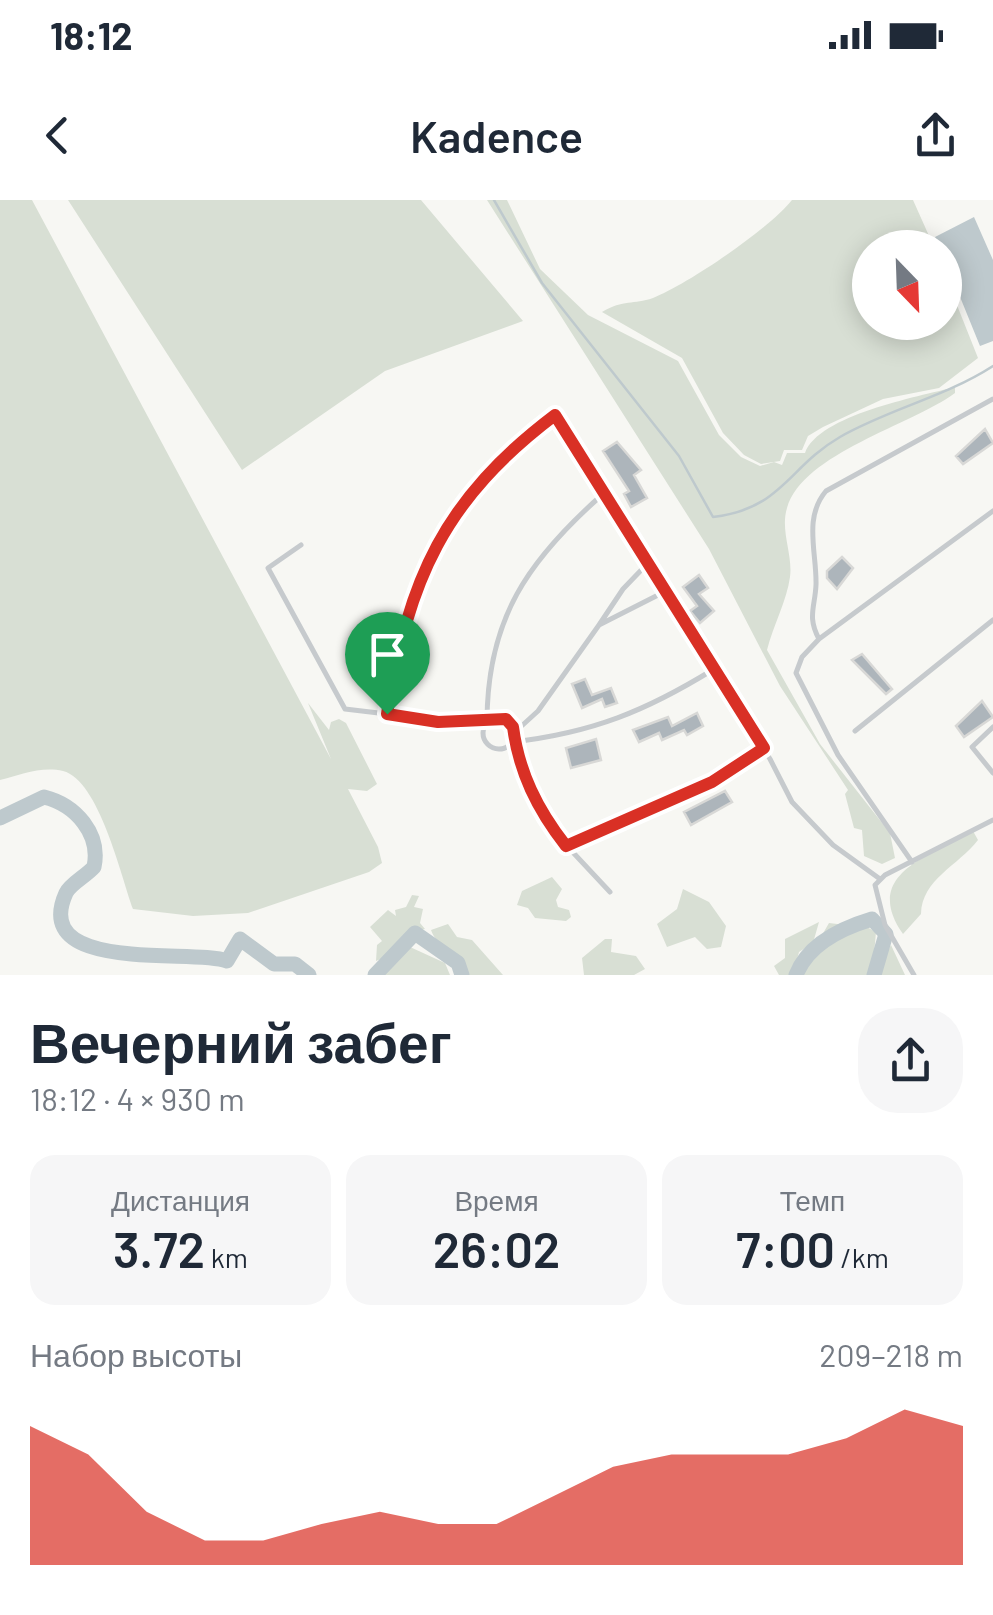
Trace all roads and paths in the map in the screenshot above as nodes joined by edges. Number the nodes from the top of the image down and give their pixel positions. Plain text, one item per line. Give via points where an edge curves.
1 (993, 399) edge
2 (604, 494) junction
3 (993, 511) edge
4 (301, 545) dead end
5 (648, 563) junction
6 (666, 591) junction
7 (993, 620) edge
8 (598, 626) junction
9 (818, 638) junction
10 (714, 669) junction
11 (387, 714) junction
12 (487, 722) junction
13 (993, 728) edge
14 (855, 731) dead end
15 (514, 732) junction
16 (512, 742) junction
17 (764, 748) junction
18 (993, 773) edge
19 (993, 820) edge
20 (566, 846) junction
21 (912, 862) junction
22 (880, 880) junction
23 (610, 892) dead end
24 (914, 975) edge

1 - 9 lane via 818,500 810,622
2 - 5 lane
2 - 11 lane via 555,415 488,470 437,543 406,617
2 - 12 lane via 532,565 487,680
3 - 9 lane
4 - 11 lane via 268,568 346,709
5 - 6 lane
5 - 8 lane
6 - 8 lane
6 - 10 lane
7 - 14 lane
8 - 15 lane via 538,711
9 - 21 lane via 796,673 807,700
10 - 16 lane via 604,726
10 - 17 lane
11 - 12 lane
12 - 15 lane via 506,719
12 - 16 lane via 488,746 498,750
13 - 18 lane via 972,747
15 - 16 lane
16 - 20 lane via 538,811
17 - 20 lane via 712,782
17 - 22 lane via 792,802
19 - 21 lane
20 - 23 lane
21 - 22 lane
22 - 24 lane via 877,907

